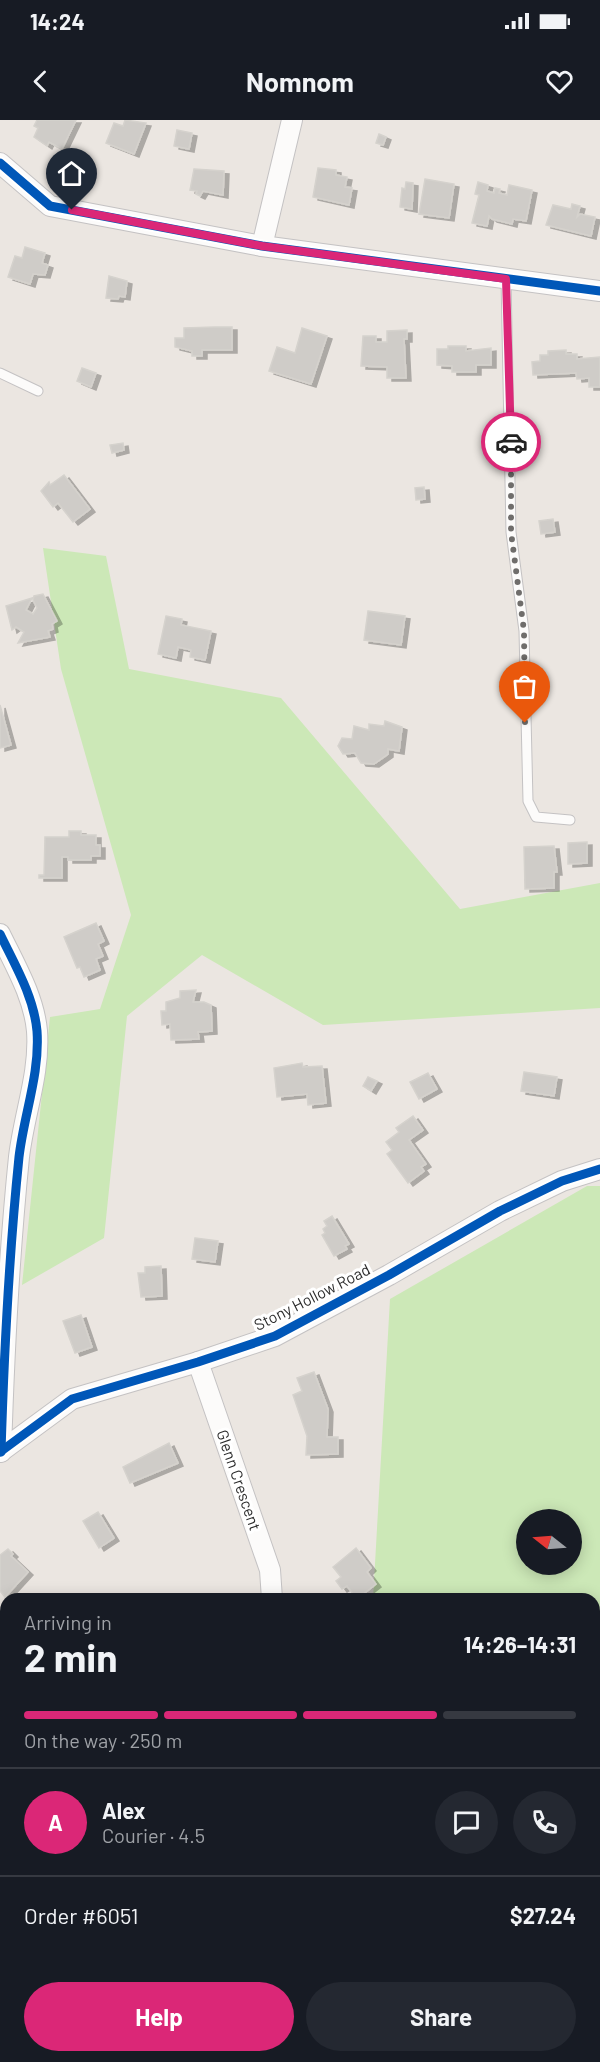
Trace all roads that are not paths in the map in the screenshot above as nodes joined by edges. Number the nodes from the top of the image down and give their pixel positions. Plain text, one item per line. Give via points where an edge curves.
1 (292, 120) edge
2 (0, 163) edge
3 (262, 246) junction
4 (506, 279) junction
5 (600, 291) edge
6 (0, 373) edge
7 (38, 391) dead end
8 (570, 820) dead end
9 (0, 934) edge
10 (600, 1169) edge
11 (198, 1362) junction
12 (0, 1452) edge
13 (272, 1593) edge

1 - 3 street
2 - 3 street via 50,206
3 - 4 street
4 - 5 street
4 - 8 lane via 511,532 524,631 528,801 536,817
6 - 7 lane
9 - 12 street via 27,988 37,1029 38,1062 19,1154 6,1302
10 - 11 street, Stony Hollow Road via 562,1181 500,1210 275,1336
11 - 12 street, Stony Hollow Road via 72,1399
11 - 13 street, Glenn Crescent via 270,1569

